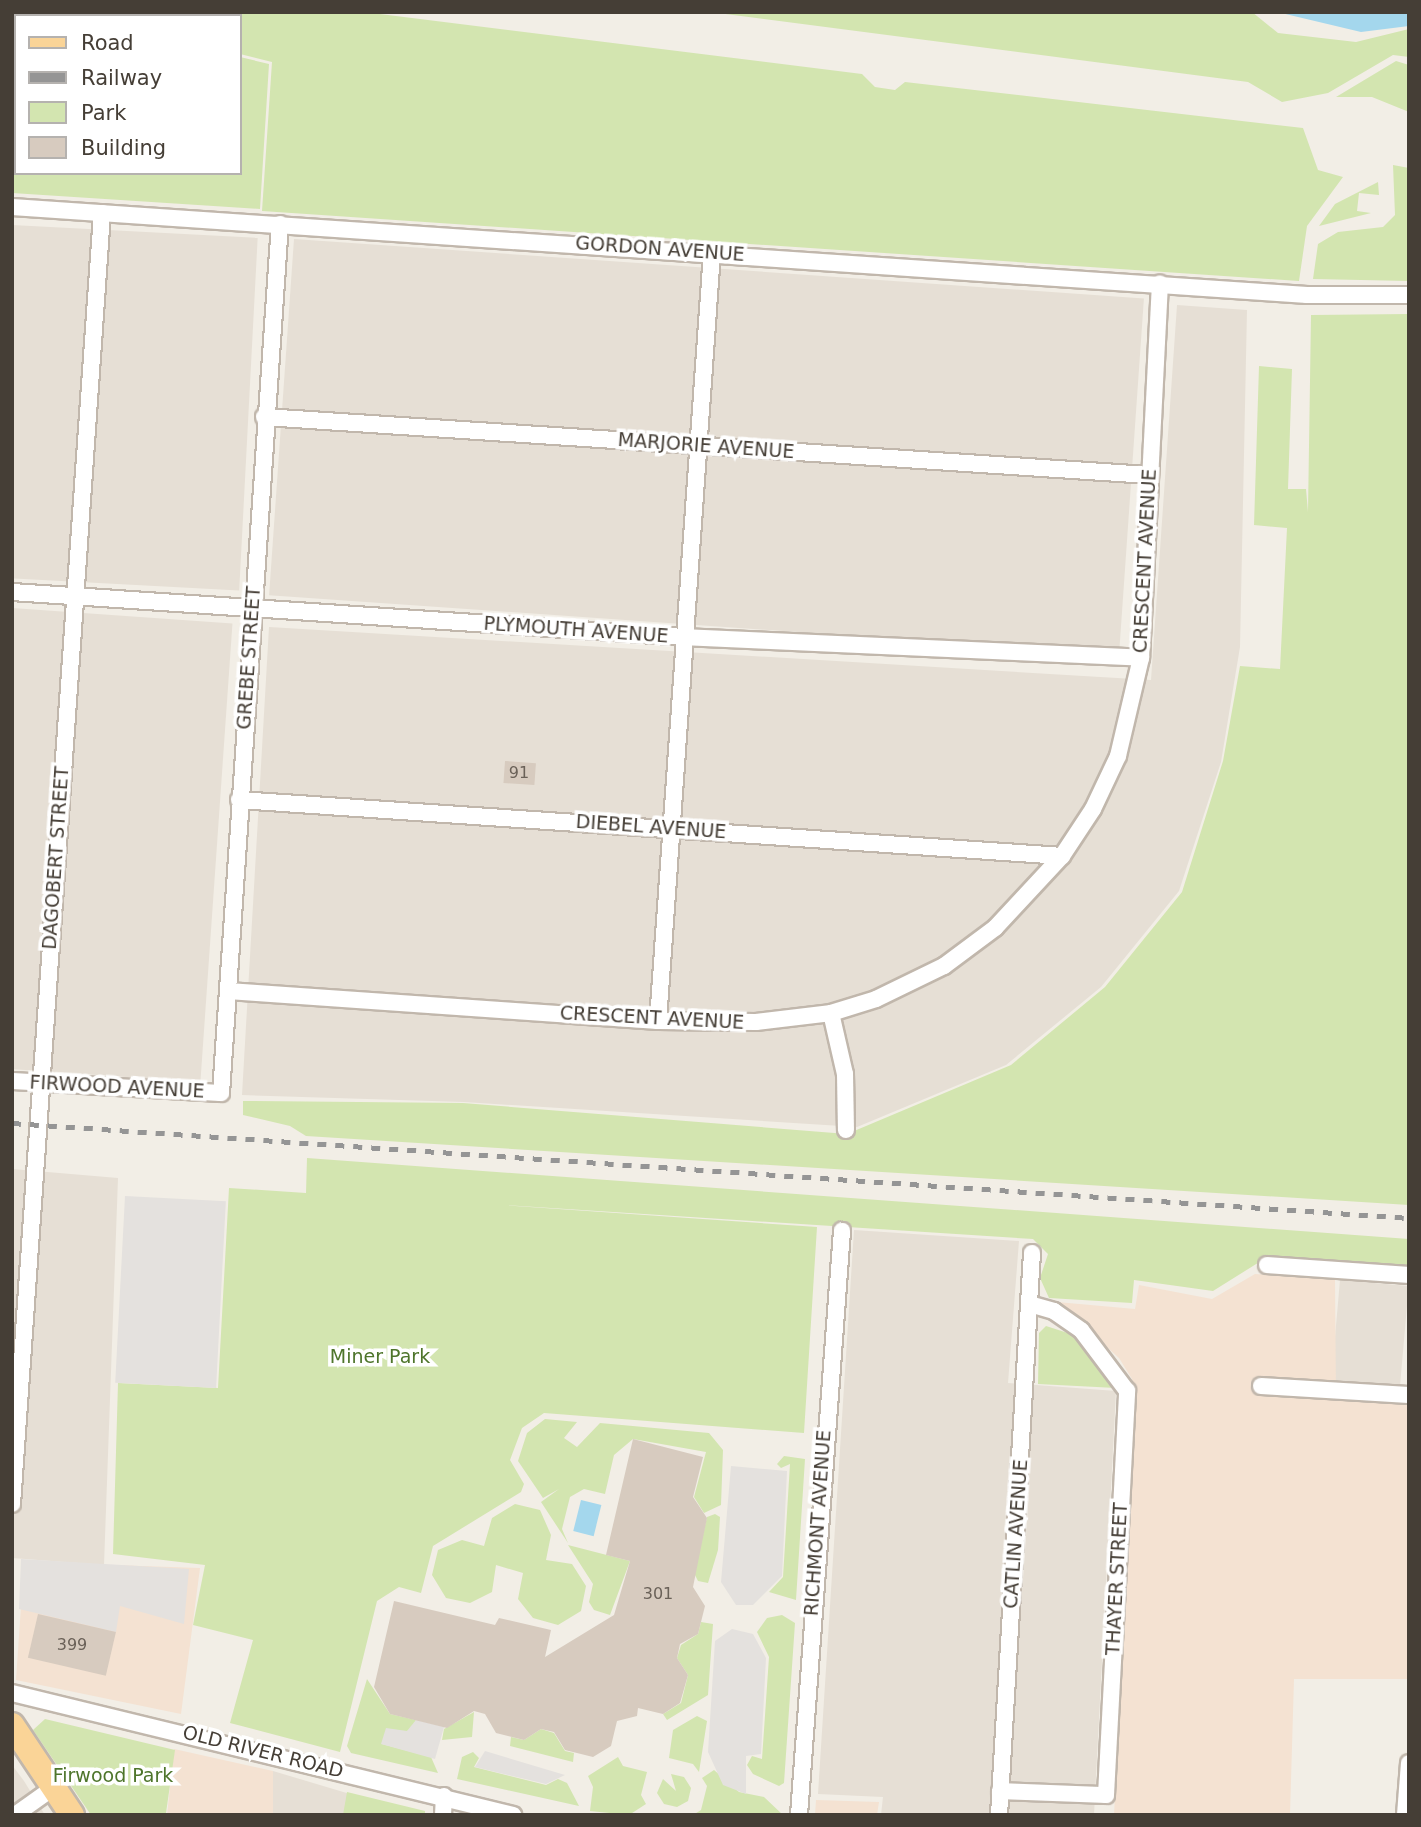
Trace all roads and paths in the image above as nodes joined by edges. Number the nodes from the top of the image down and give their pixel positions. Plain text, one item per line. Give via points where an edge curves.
1 (12, 207) edge
2 (102, 213) junction
3 (280, 224) junction
4 (712, 253) junction
5 (1160, 283) junction
6 (1409, 295) edge
7 (264, 417) junction
8 (697, 446) junction
9 (1148, 475) junction
10 (12, 592) edge
11 (75, 596) junction
12 (252, 609) junction
13 (684, 637) junction
14 (1141, 658) junction
15 (239, 800) junction
16 (671, 828) junction
17 (1062, 856) junction
18 (228, 990) junction
19 (831, 1013) junction
20 (658, 1021) junction
21 (12, 1081) edge
22 (40, 1083) junction
23 (221, 1093) joint
24 (846, 1130) dead end
25 (842, 1231) dead end
26 (1032, 1253) dead end
27 (1266, 1265) dead end
28 (1409, 1275) edge
29 (1030, 1304) junction
30 (1261, 1386) dead end
31 (1409, 1395) edge
32 (12, 1504) edge
33 (12, 1693) edge
34 (12, 1725) edge
35 (1409, 1763) edge
36 (53, 1788) junction
37 (1000, 1791) junction
38 (444, 1796) junction
39 (15, 1815) edge
40 (72, 1815) edge
41 (443, 1815) edge
42 (513, 1815) edge
43 (799, 1815) edge
44 (999, 1815) edge
45 (1405, 1815) edge

1 - 2 street, GORDON AVENUE
2 - 3 street, GORDON AVENUE
2 - 11 street, DAGOBERT STREET
3 - 4 street, GORDON AVENUE
3 - 7 street, GREBE STREET
4 - 5 street, GORDON AVENUE
4 - 8 street
5 - 6 street, GORDON AVENUE via 1307,295
5 - 9 street, CRESCENT AVENUE
7 - 8 street, MARJORIE AVENUE
7 - 12 street, GREBE STREET
8 - 9 street, MARJORIE AVENUE
8 - 13 street
9 - 14 street, CRESCENT AVENUE
10 - 11 street, PLYMOUTH AVENUE
11 - 12 street, PLYMOUTH AVENUE
11 - 22 street, DAGOBERT STREET
12 - 13 street, PLYMOUTH AVENUE
12 - 15 street, GREBE STREET
13 - 14 street, PLYMOUTH AVENUE
13 - 16 street
14 - 17 street, CRESCENT AVENUE via 1118,756 1093,809
15 - 16 street, DIEBEL AVENUE
15 - 18 street, GREBE STREET
16 - 17 street, DIEBEL AVENUE
16 - 20 street
17 - 19 street, CRESCENT AVENUE via 995,928 944,966
18 - 20 street, CRESCENT AVENUE
18 - 23 street, GREBE STREET
19 - 20 street, CRESCENT AVENUE via 757,1022
19 - 24 street via 845,1074
21 - 22 street, FIRWOOD AVENUE
22 - 23 street, FIRWOOD AVENUE
22 - 32 street, DAGOBERT STREET
25 - 43 street, RICHMONT AVENUE
26 - 29 street, CATLIN AVENUE
27 - 28 street
29 - 37 street, CATLIN AVENUE
29 - 37 street, THAYER STREET via 1054,1311 1081,1330 1127,1391 1106,1795
30 - 31 street
33 - 38 street, OLD RIVER ROAD
34 - 36 main road
35 - 45 street
36 - 39 street
36 - 40 main road
37 - 44 street, CATLIN AVENUE
38 - 41 street
38 - 42 street, OLD RIVER ROAD

